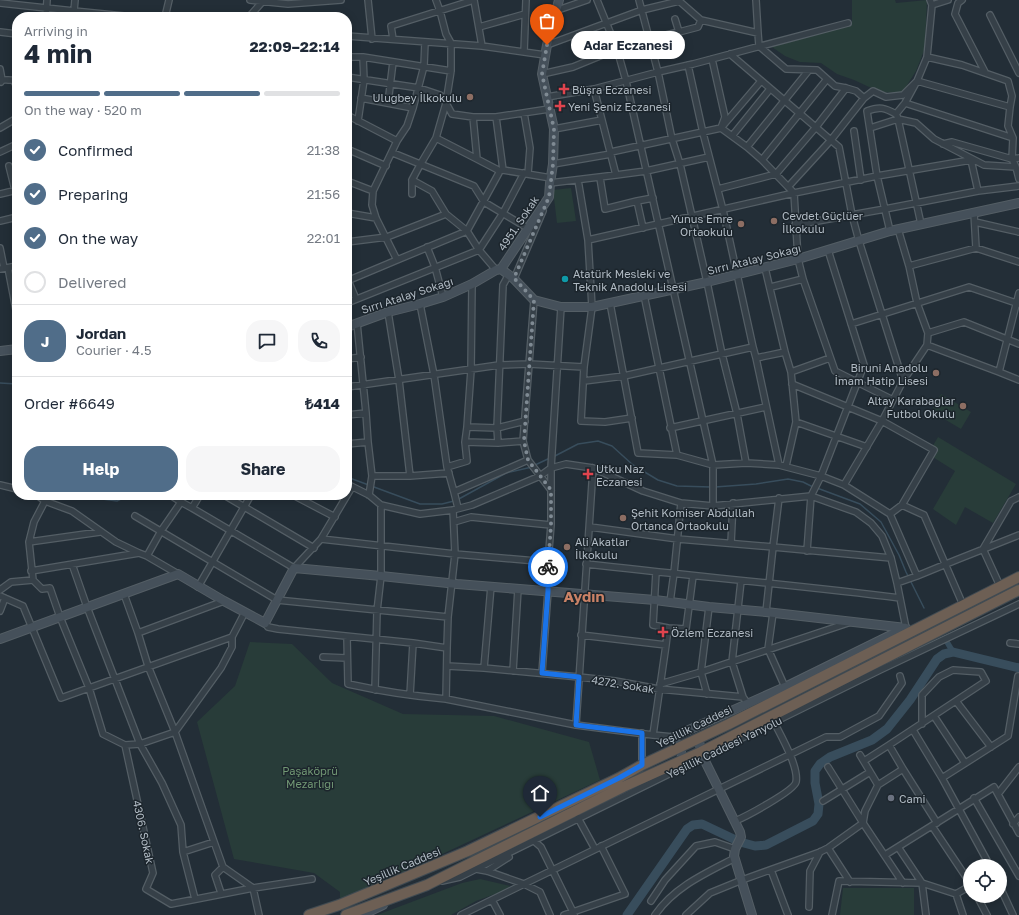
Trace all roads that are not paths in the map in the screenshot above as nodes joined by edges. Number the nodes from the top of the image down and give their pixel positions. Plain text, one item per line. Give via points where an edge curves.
1 (47, 0) edge
2 (75, 0) edge
3 (168, 0) edge
4 (250, 0) edge
5 (342, 0) edge
6 (368, 0) edge
7 (436, 0) edge
8 (474, 0) edge
9 (526, 0) edge
10 (558, 0) edge
11 (587, 0) edge
12 (597, 0) edge
13 (639, 0) edge
14 (678, 0) edge
15 (756, 0) edge
16 (948, 0) edge
17 (962, 0) edge
18 (263, 1) junction
19 (289, 2) edge
20 (930, 2) edge
21 (0, 3) edge
22 (46, 7) junction
23 (642, 10) junction
24 (440, 11) junction
25 (555, 11) junction
26 (46, 12) edge
27 (68, 12) edge
28 (72, 12) edge
29 (166, 12) edge
30 (253, 12) edge
31 (525, 14) junction
32 (990, 14) dead end
33 (675, 19) dead end
34 (701, 20) junction
35 (848, 23) dead end
36 (605, 24) junction
37 (479, 27) junction
38 (0, 32) edge
39 (678, 32) junction
40 (758, 32) junction
41 (12, 33) edge
42 (352, 37) edge
43 (372, 39) junction
44 (393, 39) junction
45 (649, 39) junction
46 (425, 42) junction
47 (451, 43) junction
48 (547, 45) junction
49 (482, 46) junction
50 (759, 46) junction
51 (617, 49) junction
52 (524, 52) junction
53 (730, 54) junction
54 (545, 55) junction
55 (363, 57) junction
56 (927, 57) junction
57 (352, 58) edge
58 (712, 59) junction
59 (393, 62) junction
60 (688, 65) junction
61 (424, 66) junction
62 (0, 69) edge
63 (452, 70) junction
64 (809, 70) junction
65 (658, 72) junction
66 (985, 72) junction
67 (1019, 73) edge
68 (542, 74) junction
69 (352, 78) edge
70 (827, 79) junction
71 (12, 80) edge
72 (364, 80) junction
73 (626, 81) junction
74 (761, 81) junction
75 (917, 81) junction
76 (1, 82) edge
77 (390, 83) junction
78 (419, 88) junction
79 (846, 88) junction
80 (594, 89) junction
81 (770, 89) junction
82 (547, 97) junction
83 (361, 98) junction
84 (864, 98) junction
85 (784, 101) junction
86 (388, 103) junction
87 (446, 103) junction
88 (905, 103) junction
89 (1010, 107) junction
90 (413, 108) junction
91 (549, 109) junction
92 (524, 113) junction
93 (801, 114) junction
94 (897, 116) junction
95 (473, 117) junction
96 (496, 117) junction
97 (352, 118) edge
98 (602, 120) junction
99 (12, 121) edge
100 (358, 121) junction
101 (816, 127) junction
102 (0, 128) edge
103 (721, 128) junction
104 (870, 128) junction
105 (554, 129) junction
106 (854, 131) dead end
107 (703, 133) junction
108 (732, 136) junction
109 (436, 138) junction
110 (1013, 138) junction
111 (672, 139) junction
112 (831, 140) junction
113 (397, 141) junction
114 (943, 144) junction
115 (12, 146) edge
116 (640, 146) junction
117 (747, 147) junction
118 (352, 151) edge
119 (0, 152) edge
120 (393, 153) junction
121 (611, 153) junction
122 (709, 157) junction
123 (1019, 158) edge
124 (477, 159) junction
125 (1012, 159) junction
126 (762, 160) junction
127 (553, 164) junction
128 (680, 164) junction
129 (420, 165) junction
130 (9, 166) dead end
131 (386, 166) junction
132 (1016, 167) junction
133 (501, 171) junction
134 (646, 171) junction
135 (910, 171) junction
136 (526, 173) junction
137 (776, 174) junction
138 (616, 175) junction
139 (12, 176) edge
140 (877, 176) junction
141 (600, 178) junction
142 (1019, 179) edge
143 (412, 180) junction
144 (578, 180) junction
145 (861, 180) junction
146 (550, 181) junction
147 (352, 183) edge
148 (846, 183) junction
149 (1019, 186) edge
150 (788, 187) junction
151 (718, 189) junction
152 (12, 191) edge
153 (373, 191) junction
154 (978, 191) junction
155 (794, 193) junction
156 (0, 194) edge
157 (412, 194) dead end
158 (549, 197) junction
159 (653, 198) junction
160 (638, 201) junction
161 (484, 202) junction
162 (917, 203) junction
163 (1019, 203) edge
164 (885, 209) junction
165 (723, 210) junction
166 (503, 213) junction
167 (352, 214) edge
168 (446, 214) junction
169 (852, 215) junction
170 (692, 217) junction
171 (974, 217) junction
172 (12, 218) edge
173 (376, 218) junction
174 (0, 221) edge
175 (658, 224) junction
176 (921, 224) junction
177 (795, 225) junction
178 (643, 228) junction
179 (529, 229) junction
180 (894, 230) junction
181 (467, 231) junction
182 (1019, 232) edge
183 (386, 237) junction
184 (588, 240) junction
185 (352, 241) edge
186 (859, 241) junction
187 (427, 247) junction
188 (0, 248) edge
189 (976, 248) junction
190 (479, 250) junction
191 (828, 250) junction
192 (798, 259) junction
193 (397, 260) junction
194 (1019, 262) edge
195 (909, 266) junction
196 (435, 267) junction
197 (4, 268) edge
198 (765, 268) junction
199 (499, 269) junction
200 (737, 275) junction
201 (512, 276) junction
202 (352, 279) edge
203 (803, 279) junction
204 (707, 282) junction
205 (472, 284) junction
206 (771, 287) junction
207 (352, 290) edge
208 (674, 290) junction
209 (1019, 293) edge
210 (644, 295) junction
211 (12, 297) edge
212 (443, 297) junction
213 (356, 299) junction
214 (534, 300) junction
215 (352, 301) edge
216 (610, 303) junction
217 (917, 303) junction
218 (1017, 303) edge
219 (420, 304) junction
220 (561, 307) junction
221 (592, 307) junction
222 (388, 312) junction
223 (881, 314) junction
224 (357, 323) junction
225 (851, 324) junction
226 (352, 325) edge
227 (928, 333) junction
228 (1007, 340) junction
229 (1019, 344) edge
230 (928, 345) junction
231 (753, 347) junction
232 (12, 350) edge
233 (0, 351) edge
234 (785, 352) junction
235 (722, 354) junction
236 (361, 357) junction
237 (352, 358) edge
238 (756, 358) junction
239 (830, 358) junction
240 (690, 361) junction
241 (528, 364) junction
242 (499, 365) junction
243 (558, 366) junction
244 (584, 367) junction
245 (658, 369) junction
246 (471, 370) junction
247 (790, 372) junction
248 (998, 372) junction
249 (434, 375) junction
250 (624, 376) junction
251 (399, 380) junction
252 (584, 380) junction
253 (1019, 380) edge
254 (903, 381) junction
255 (858, 382) junction
256 (792, 384) junction
257 (364, 385) junction
258 (352, 386) edge
259 (893, 400) junction
260 (766, 407) junction
261 (848, 407) junction
262 (366, 413) junction
263 (352, 414) edge
264 (737, 414) junction
265 (632, 418) junction
266 (704, 420) junction
267 (526, 421) junction
268 (882, 421) junction
269 (796, 422) junction
270 (466, 427) junction
271 (497, 428) junction
272 (670, 428) junction
273 (837, 436) junction
274 (524, 441) junction
275 (368, 442) junction
276 (465, 442) junction
277 (352, 444) edge
278 (498, 444) junction
279 (867, 447) junction
280 (677, 455) junction
281 (528, 460) junction
282 (746, 463) junction
283 (713, 465) junction
284 (779, 465) junction
285 (786, 466) junction
286 (551, 468) junction
287 (593, 468) junction
288 (448, 470) junction
289 (372, 476) junction
290 (410, 476) junction
291 (540, 476) junction
292 (821, 476) junction
293 (0, 485) edge
294 (844, 485) junction
295 (352, 486) edge
296 (12, 487) edge
297 (551, 490) junction
298 (454, 492) junction
299 (369, 495) junction
300 (810, 496) junction
301 (1019, 497) edge
302 (779, 498) junction
303 (178, 500) edge
304 (197, 500) edge
305 (233, 500) edge
306 (248, 500) edge
307 (303, 500) edge
308 (343, 500) edge
309 (45, 501) joint
310 (181, 502) junction
311 (681, 503) junction
312 (733, 503) junction
313 (381, 505) junction
314 (902, 505) junction
315 (713, 506) junction
316 (245, 507) junction
317 (192, 508) junction
318 (455, 509) junction
319 (890, 514) junction
320 (135, 516) dead end
321 (335, 517) junction
322 (454, 522) junction
323 (551, 525) junction
324 (590, 527) junction
325 (230, 531) junction
326 (100, 532) junction
327 (161, 532) junction
328 (1019, 535) edge
329 (321, 539) junction
330 (678, 539) junction
331 (29, 542) junction
332 (731, 543) junction
333 (382, 545) junction
334 (772, 547) junction
335 (314, 548) junction
336 (983, 549) junction
337 (807, 551) junction
338 (139, 553) junction
339 (455, 554) junction
340 (147, 556) junction
341 (891, 558) junction
342 (213, 561) junction
343 (548, 562) junction
344 (72, 564) junction
345 (586, 564) junction
346 (946, 564) junction
347 (294, 568) junction
348 (31, 570) junction
349 (656, 572) junction
350 (674, 573) junction
351 (178, 574) junction
352 (381, 576) junction
353 (693, 576) junction
354 (917, 576) junction
355 (1019, 577) edge
356 (33, 580) junction
357 (741, 581) junction
358 (452, 583) junction
359 (769, 583) junction
360 (897, 583) junction
361 (491, 586) junction
362 (1000, 586) junction
363 (198, 587) junction
364 (518, 589) junction
365 (0, 590) edge
366 (1019, 590) edge
367 (548, 591) junction
368 (124, 594) junction
369 (585, 595) junction
370 (2, 597) edge
371 (900, 598) junction
372 (277, 600) junction
373 (655, 600) junction
374 (224, 601) junction
375 (670, 602) junction
376 (1019, 604) edge
377 (690, 605) junction
378 (963, 605) junction
379 (87, 607) junction
380 (709, 607) junction
381 (738, 609) junction
382 (0, 611) edge
383 (377, 611) junction
384 (245, 612) junction
385 (770, 612) junction
386 (60, 617) junction
387 (448, 617) junction
388 (852, 621) junction
389 (265, 623) junction
390 (32, 628) junction
391 (668, 628) junction
392 (907, 630) junction
393 (138, 633) junction
394 (581, 635) junction
395 (232, 637) junction
396 (347, 637) junction
397 (0, 639) edge
398 (376, 640) junction
399 (412, 643) junction
400 (1010, 643) dead end
401 (1019, 644) edge
402 (666, 645) junction
403 (447, 648) junction
404 (768, 649) junction
405 (322, 657) dead end
406 (347, 658) junction
407 (732, 662) junction
408 (148, 666) junction
409 (447, 666) junction
410 (484, 668) junction
411 (513, 671) junction
412 (701, 672) junction
413 (542, 673) junction
414 (900, 676) dead end
415 (1019, 676) edge
416 (579, 677) junction
417 (114, 680) junction
418 (659, 687) junction
419 (786, 687) junction
420 (89, 688) junction
421 (375, 690) junction
422 (707, 694) junction
423 (410, 695) junction
424 (446, 699) junction
425 (1016, 700) edge
426 (746, 701) junction
427 (956, 701) junction
428 (934, 716) junction
429 (774, 722) junction
430 (922, 724) junction
431 (576, 725) junction
432 (913, 730) junction
433 (175, 732) junction
434 (642, 733) junction
435 (653, 735) junction
436 (673, 737) junction
437 (698, 738) junction
438 (140, 744) junction
439 (125, 745) junction
440 (889, 745) junction
441 (679, 747) junction
442 (992, 747) junction
443 (702, 754) junction
444 (791, 755) junction
445 (860, 755) dead end
446 (864, 761) junction
447 (684, 763) junction
448 (965, 763) junction
449 (642, 765) junction
450 (828, 767) dead end
451 (1019, 767) edge
452 (903, 769) junction
453 (870, 772) junction
454 (942, 778) junction
455 (878, 785) junction
456 (842, 788) junction
457 (719, 789) junction
458 (998, 794) junction
459 (974, 798) junction
460 (823, 801) dead end
461 (959, 808) junction
462 (578, 818) junction
463 (1019, 818) edge
464 (734, 821) junction
465 (863, 823) junction
466 (935, 824) junction
467 (1013, 824) junction
468 (1019, 833) edge
469 (534, 841) junction
470 (214, 842) junction
471 (526, 845) junction
472 (601, 846) junction
473 (898, 847) junction
474 (735, 848) junction
475 (828, 848) junction
476 (594, 849) junction
477 (183, 852) junction
478 (820, 852) junction
479 (885, 855) junction
480 (735, 858) junction
481 (986, 859) edge
482 (223, 867) junction
483 (476, 869) junction
484 (552, 869) junction
485 (771, 870) junction
486 (487, 871) junction
487 (963, 871) edge
488 (1019, 876) edge
489 (312, 879) dead end
490 (742, 880) junction
491 (850, 882) junction
492 (903, 883) junction
493 (922, 883) junction
494 (524, 884) junction
495 (426, 885) junction
496 (254, 888) junction
497 (963, 890) edge
498 (221, 894) junction
499 (956, 894) junction
500 (400, 895) junction
501 (195, 899) junction
502 (492, 900) junction
503 (651, 901) dead end
504 (1007, 901) edge
505 (981, 903) edge
506 (809, 907) dead end
507 (574, 913) edge
508 (750, 914) edge
509 (259, 915) edge
510 (308, 915) edge
511 (346, 915) edge
512 (362, 915) edge
513 (461, 915) edge
514 (500, 915) edge
515 (550, 915) edge
516 (564, 915) edge
517 (655, 915) edge
518 (686, 915) edge
519 (788, 915) edge
520 (832, 915) edge
521 (926, 915) edge
522 (963, 915) edge
523 (987, 915) edge
524 (1014, 915) edge

1 - 22 street
2 - 28 street
3 - 29 street
4 - 18 street
5 - 19 street
6 - 43 street
7 - 24 street
8 - 24 street
8 - 37 street
9 - 31 street
10 - 25 street, 4951. Sokak
11 - 25 street
12 - 36 street
13 - 23 street
14 - 23 street
14 - 34 street
15 - 40 street
16 - 20 street
17 - 66 street via 958,3 955,14
18 - 19 street
18 - 30 street
20 - 56 street
21 - 22 street
22 - 26 street
22 - 27 street
23 - 36 street
23 - 45 street
24 - 44 street via 391,26
24 - 47 street
25 - 48 street, 4951. Sokak
31 - 37 street
31 - 52 street
32 - 67 street
33 - 39 street
34 - 39 street via 698,27
34 - 40 street
35 - 50 street
36 - 48 street
36 - 51 street
37 - 49 street
38 - 41 street
39 - 45 street
40 - 50 street
42 - 43 street
43 - 44 street
44 - 46 street
45 - 51 street
45 - 65 street
46 - 47 street
46 - 61 street
47 - 49 street
47 - 63 street
48 - 54 street, 4951. Sokak
49 - 52 street
50 - 53 street
50 - 64 street via 786,69
51 - 68 street via 573,67
51 - 73 street
52 - 54 street
53 - 58 street
53 - 74 street
54 - 68 street, 4951. Sokak
55 - 57 street
55 - 59 street
55 - 72 street
56 - 66 street
56 - 75 street
58 - 60 street
58 - 103 street via 725,117
59 - 61 street
59 - 77 street
60 - 65 street
60 - 107 street
61 - 63 street
61 - 78 street
62 - 76 street
63 - 87 street
64 - 70 street via 817,70
64 - 85 street
65 - 73 street
65 - 111 street
66 - 89 street via 1008,81 1012,96
68 - 82 street, 4951. Sokak
69 - 72 street
70 - 79 street via 835,86
70 - 93 street
71 - 76 street
72 - 77 street
72 - 83 street
73 - 80 street
73 - 116 street
74 - 81 street
74 - 103 street
75 - 84 street via 903,95 886,97 873,91
75 - 88 street
75 - 89 street
77 - 78 street
77 - 86 street
78 - 87 street via 440,95
78 - 90 street
79 - 84 street
79 - 101 street
80 - 82 street
80 - 98 street
81 - 85 street
81 - 108 street
82 - 91 street, 4951. Sokak
83 - 86 street
83 - 100 street
84 - 112 street
85 - 93 street
85 - 117 street
86 - 90 street
87 - 95 street via 452,114
87 - 109 street
88 - 94 street
88 - 110 street
89 - 110 street via 1008,126
90 - 113 street via 407,126
91 - 92 street
91 - 105 street, 4951. Sokak
92 - 96 street
92 - 136 street via 530,148
93 - 101 street
93 - 126 street
94 - 104 street
94 - 104 street via 886,108 876,107 867,111
94 - 114 street via 916,124
94 - 135 street
95 - 96 street
95 - 124 street
96 - 133 street
97 - 100 street
98 - 105 street
98 - 121 street
99 - 102 street
100 - 113 street
101 - 112 street
101 - 137 street
103 - 107 street
103 - 108 street
104 - 140 street
105 - 127 street, 4951. Sokak
106 - 145 street
107 - 111 street
107 - 122 street
108 - 117 street
109 - 124 street
109 - 129 street
110 - 125 street
111 - 116 street
111 - 128 street
112 - 148 street via 839,147
112 - 150 street
113 - 120 street
114 - 125 street via 952,142
114 - 132 street via 984,165
115 - 119 street
116 - 121 street
116 - 134 street
117 - 126 street
118 - 131 street
120 - 129 street
120 - 131 street
121 - 127 street
121 - 138 street
122 - 128 street
122 - 151 street
123 - 125 street
124 - 133 street
125 - 132 street
126 - 137 street
127 - 146 street, 4951. Sokak
128 - 134 street
128 - 170 street
129 - 143 street
129 - 161 street via 474,186
130 - 139 street
131 - 153 street
132 - 142 street
133 - 136 street
133 - 161 street
134 - 138 street
134 - 159 street
135 - 140 street
135 - 154 street via 971,160
135 - 162 street
136 - 146 street
136 - 166 street
137 - 150 street
137 - 151 street
138 - 141 street
140 - 145 street
140 - 164 street
141 - 144 street
141 - 160 street via 605,209
143 - 157 street
143 - 168 street via 432,191
144 - 146 street
144 - 184 street
145 - 148 street
146 - 158 street, 4951. Sokak
147 - 153 street
148 - 155 street
148 - 169 street
149 - 154 street
150 - 155 street
151 - 165 street
152 - 156 street
153 - 173 street via 372,205
154 - 162 street
155 - 165 street
155 - 177 street
158 - 179 street, 4951. Sokak
158 - 201 street
159 - 160 street
159 - 175 street
160 - 178 street
161 - 166 street
161 - 181 street
162 - 164 street
162 - 176 street
163 - 171 street, Sırrı Atalay Sokağı
164 - 169 street
164 - 180 street
165 - 170 street
165 - 200 street
166 - 179 street
166 - 190 street
167 - 173 street
168 - 181 street
168 - 183 street
169 - 177 street
169 - 186 street
170 - 175 street
170 - 204 street
171 - 176 street, Sırrı Atalay Sokağı
171 - 182 street
171 - 189 street
172 - 174 street
173 - 183 street
175 - 178 street
175 - 208 street
176 - 180 street, Sırrı Atalay Sokağı
177 - 192 street
178 - 184 street
179 - 199 street, 4951. Sokak
180 - 186 street, Sırrı Atalay Sokağı
180 - 195 street
181 - 187 street
181 - 190 street
183 - 185 street
183 - 193 street
184 - 221 street
186 - 191 street, Sırrı Atalay Sokağı
186 - 223 street
187 - 193 street
187 - 196 street
188 - 197 street
189 - 194 street
189 - 195 street
190 - 196 street
190 - 199 street
191 - 192 street, Sırrı Atalay Sokağı
191 - 225 street
192 - 198 street, Sırrı Atalay Sokağı
192 - 203 street
193 - 202 street
195 - 217 street
196 - 212 street
196 - 213 street
197 - 211 street
198 - 200 street, Sırrı Atalay Sokağı
198 - 206 street
199 - 201 street
199 - 205 street, Sırrı Atalay Sokağı
200 - 204 street, Sırrı Atalay Sokağı
200 - 231 street
201 - 214 street
201 - 242 street via 503,285
203 - 206 street
203 - 239 street
204 - 208 street, Sırrı Atalay Sokağı
204 - 235 street
205 - 212 street, Sırrı Atalay Sokağı
205 - 246 street
206 - 234 street
207 - 213 street
208 - 210 street, Sırrı Atalay Sokağı
208 - 240 street
209 - 218 street
210 - 216 street, Sırrı Atalay Sokağı
210 - 245 street
212 - 219 street, Sırrı Atalay Sokağı
213 - 215 street
214 - 220 street, Sırrı Atalay Sokağı
214 - 241 street
216 - 221 street, Sırrı Atalay Sokağı
216 - 250 street
217 - 218 street via 969,287
217 - 223 street
217 - 227 street
218 - 228 street
219 - 222 street, Sırrı Atalay Sokağı
219 - 249 street
220 - 221 street, Sırrı Atalay Sokağı
220 - 243 street
221 - 244 street
222 - 224 street, Sırrı Atalay Sokağı
222 - 251 street
223 - 225 street
223 - 254 street
224 - 226 street, Sırrı Atalay Sokağı
224 - 236 street
225 - 255 street via 864,365
227 - 228 street via 964,322
227 - 230 street
228 - 229 street
228 - 248 street
230 - 248 street
230 - 254 street
231 - 235 street
231 - 238 street
232 - 233 street
234 - 238 street
234 - 247 street
235 - 240 street
235 - 264 street
236 - 237 street
236 - 257 street
238 - 260 street
239 - 247 street
239 - 255 street via 835,371
240 - 245 street
240 - 266 street
241 - 242 street
241 - 243 street
241 - 267 street
242 - 246 street
242 - 271 street
243 - 244 street
243 - 286 street
244 - 252 street
245 - 250 street
245 - 272 street
246 - 249 street
246 - 270 street
247 - 256 street
248 - 253 street
249 - 251 street
249 - 288 street
250 - 252 street
250 - 265 street
251 - 257 street
251 - 290 street
252 - 265 street via 581,421 605,422
254 - 259 street
255 - 259 street
255 - 261 street
256 - 261 street
256 - 269 street
257 - 258 street
257 - 262 street
259 - 268 street
260 - 264 street
260 - 284 street
261 - 268 street
261 - 273 street
262 - 263 street
262 - 275 street
264 - 266 street
264 - 282 street
265 - 280 street via 638,453
266 - 272 street
266 - 283 street
267 - 271 street
267 - 274 street
268 - 279 street
268 - 314 street via 934,450
269 - 273 street
269 - 285 street
270 - 271 street
270 - 276 street
271 - 278 street
272 - 280 street
273 - 279 street
273 - 292 street
274 - 278 street
274 - 281 street
275 - 277 street
275 - 289 street
276 - 278 street
276 - 288 street via 467,461
279 - 294 street
280 - 283 street
281 - 291 street
281 - 298 street
282 - 283 street
282 - 284 street
283 - 315 street
284 - 285 street
285 - 292 street
286 - 287 street via 566,464
286 - 291 street
286 - 297 street
287 - 311 street via 643,491
287 - 324 street
288 - 290 street
288 - 298 street
289 - 290 street
289 - 299 street
291 - 297 street
291 - 318 street via 472,505
292 - 294 street
292 - 300 street
293 - 296 street
294 - 319 street
295 - 299 street
297 - 323 street
298 - 318 street
299 - 313 street
300 - 302 street
300 - 337 street
300 - 341 street via 856,512 871,523 882,536
301 - 336 street via 1011,501
302 - 312 street
302 - 334 street
303 - 310 street
304 - 317 street
305 - 316 street
306 - 316 street
307 - 321 street
308 - 321 street
309 - 326 street via 72,511
309 - 331 street via 34,522
310 - 317 street
310 - 327 street
311 - 315 street
311 - 330 street
312 - 315 street
312 - 332 street
313 - 318 street via 420,514
313 - 333 street
314 - 319 street
314 - 346 street via 924,515
316 - 325 street
316 - 335 street
317 - 325 street
318 - 322 street
319 - 354 street
320 - 327 street
321 - 329 street
322 - 323 street via 471,517
322 - 339 street
323 - 343 street
324 - 330 street
324 - 345 street
325 - 342 street
325 - 347 street
326 - 331 street
326 - 338 street
327 - 340 street
327 - 342 street
328 - 336 street
329 - 333 street
329 - 335 street
330 - 332 street
330 - 350 street
331 - 348 street
332 - 334 street
333 - 339 street
333 - 352 street
334 - 337 street
334 - 359 street
335 - 347 street
336 - 346 street
336 - 362 street
337 - 341 street
338 - 340 street
338 - 344 street
339 - 343 street
339 - 358 street
340 - 351 street
341 - 360 street
342 - 363 street
342 - 372 street
343 - 367 street
344 - 348 street
344 - 379 street
345 - 349 street
345 - 369 street
346 - 354 street
346 - 378 street
347 - 352 street
347 - 372 street
348 - 356 street
349 - 350 street
349 - 373 street
350 - 353 street
350 - 375 street
351 - 363 street
351 - 368 street
352 - 358 street
352 - 383 street
353 - 357 street
353 - 377 street
354 - 360 street
355 - 362 highway, Yeşillik Caddesi
356 - 365 street via 11,582
356 - 386 street via 42,589 50,588
357 - 359 street
357 - 381 street
358 - 361 street
358 - 387 street
359 - 371 street
359 - 385 street
360 - 371 street
361 - 364 street
361 - 410 street
362 - 378 highway, Yeşillik Caddesi
363 - 374 street
364 - 367 street
364 - 411 street
366 - 443 highway
367 - 369 street
367 - 413 street
368 - 379 street
368 - 393 street
369 - 373 street
369 - 394 street
370 - 382 street
370 - 390 street via 23,606
371 - 392 street
372 - 383 street
372 - 389 street
373 - 375 street
373 - 391 street via 653,626
374 - 384 street
374 - 393 street
375 - 377 street
376 - 429 street, Yeşillik Caddesi Yanyolu
377 - 380 street
377 - 391 street via 686,629
378 - 392 highway, Yeşillik Caddesi
379 - 386 street
379 - 417 street
380 - 381 street
380 - 412 street
381 - 385 street
381 - 407 street
383 - 387 street
383 - 398 street
384 - 389 street
384 - 395 street
385 - 388 street
385 - 404 street
386 - 390 street
386 - 420 street
387 - 403 street
388 - 392 street
388 - 404 street
389 - 396 street via 268,627 278,629
390 - 397 street
390 - 420 street via 61,698
391 - 402 street
392 - 419 street
392 - 437 highway, Yeşillik Caddesi
393 - 408 street
394 - 402 street
394 - 416 street
395 - 408 street
395 - 433 street via 232,647 221,668
396 - 398 street
396 - 406 street
398 - 399 street
398 - 421 street
399 - 403 street
399 - 423 street
400 - 401 street
402 - 418 street
403 - 409 street
404 - 407 street
404 - 419 street
405 - 406 street
406 - 421 street via 348,684
407 - 412 street
407 - 426 street
408 - 417 street
408 - 433 street
409 - 410 street, 4272. Sokak
409 - 424 street
410 - 411 street, 4272. Sokak
411 - 413 street, 4272. Sokak
412 - 418 street
412 - 422 street
413 - 416 street, 4272. Sokak
414 - 444 street via 902,683 879,716 840,737 826,737
415 - 425 street
416 - 418 street, 4272. Sokak
416 - 431 street
417 - 420 street
417 - 438 street
418 - 422 street, 4272. Sokak
418 - 435 street
419 - 426 street
420 - 439 street via 103,734
421 - 423 street
422 - 426 street, 4272. Sokak
423 - 424 street
424 - 431 street
425 - 442 street via 1008,736
426 - 436 street
427 - 428 street
427 - 430 street via 986,681 980,672 953,670 939,677 922,695
427 - 442 street
428 - 430 street
428 - 448 street
429 - 443 street, Yeşillik Caddesi Yanyolu
429 - 444 street
430 - 432 street
431 - 434 street
432 - 440 street
432 - 454 street
433 - 438 street
433 - 470 street
434 - 435 street
434 - 449 street
435 - 436 street
436 - 441 street
437 - 441 highway, Yeşillik Caddesi
437 - 443 street
438 - 439 street
438 - 477 street via 162,783 181,825
439 - 501 street, 4306. Sokak via 153,873 146,889 171,904
440 - 446 street
440 - 452 street
441 - 447 street
441 - 449 highway, Yeşillik Caddesi
442 - 448 street
443 - 447 highway
443 - 457 street
444 - 457 street
444 - 464 street via 795,786
445 - 446 street
446 - 453 street
447 - 462 street, Yeşillik Caddesi Yanyolu
447 - 495 highway via 623,788
448 - 454 street
449 - 510 highway, Yeşillik Caddesi via 468,851 339,905
450 - 456 street
451 - 458 street
452 - 455 street
452 - 466 street
453 - 455 street
453 - 456 street
454 - 461 street
455 - 465 street via 865,812
456 - 460 street
456 - 465 street
457 - 464 street
457 - 472 street
458 - 459 street via 994,787
458 - 467 street
459 - 461 street
459 - 488 street
461 - 466 street
461 - 481 street
462 - 469 street, Yeşillik Caddesi Yanyolu
462 - 476 street
463 - 467 street
464 - 474 street via 741,837
465 - 475 street
465 - 479 street
466 - 473 street
466 - 487 street
467 - 468 street
469 - 471 street, Yeşillik Caddesi Yanyolu
469 - 484 street via 541,847
470 - 477 street
470 - 482 street
471 - 483 street, Yeşillik Caddesi Yanyolu
471 - 486 street
472 - 476 street
472 - 507 street via 625,894
473 - 479 street
473 - 493 street
474 - 480 street
474 - 503 street via 715,842 696,846 665,880
475 - 478 street
475 - 491 street
476 - 484 street
477 - 501 street
478 - 485 street
478 - 506 street via 810,870
479 - 492 street
480 - 490 street
480 - 517 street via 694,879 666,902
482 - 496 street
482 - 498 street via 215,875
483 - 486 street
483 - 495 street, Yeşillik Caddesi Yanyolu via 460,877
484 - 494 street
484 - 507 street
485 - 490 street
485 - 519 street
486 - 494 street
489 - 496 street
490 - 508 street
490 - 518 street via 710,893
491 - 492 street
491 - 520 street via 839,881
492 - 493 street
493 - 499 street
493 - 521 street
494 - 502 street
494 - 515 street via 540,892
495 - 500 highway
496 - 498 street
496 - 509 street
497 - 499 street
498 - 501 street
499 - 522 street
500 - 511 highway
500 - 512 street
502 - 513 street
502 - 514 street
504 - 524 street
505 - 523 street
507 - 516 street

